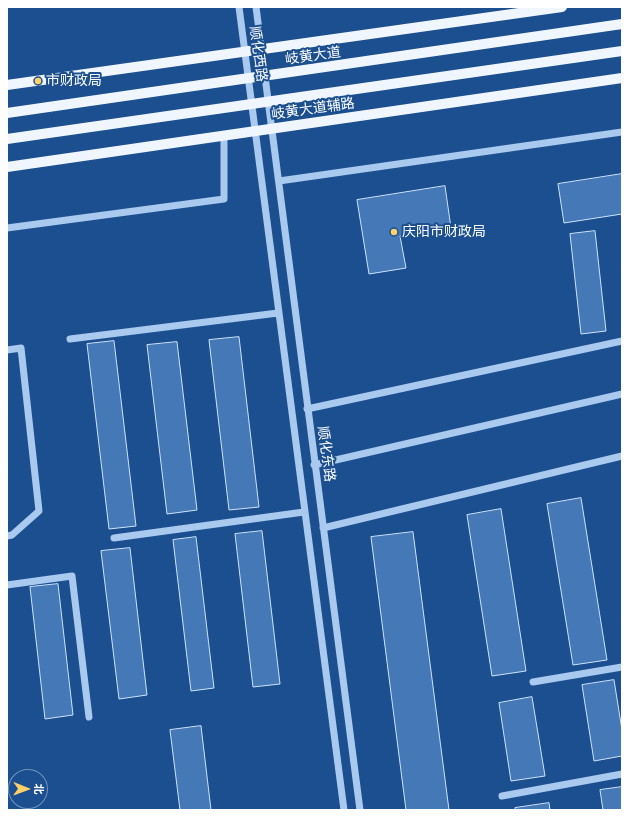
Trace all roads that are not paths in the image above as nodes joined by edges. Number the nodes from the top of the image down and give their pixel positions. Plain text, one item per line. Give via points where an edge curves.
1 (239, 7) edge
2 (256, 7) edge
3 (562, 7) edge
4 (514, 10) edge
5 (622, 24) edge
6 (261, 49) junction
7 (622, 51) edge
8 (245, 52) junction
9 (265, 77) junction
10 (622, 78) edge
11 (248, 79) junction
12 (7, 85) edge
13 (268, 102) junction
14 (252, 104) junction
15 (7, 113) edge
16 (272, 129) junction
17 (256, 131) junction
18 (622, 132) edge
19 (224, 136) junction
20 (7, 139) edge
21 (7, 166) edge
22 (279, 180) junction
23 (7, 228) edge
24 (278, 313) junction
25 (70, 339) dead end
26 (622, 341) edge
27 (7, 350) edge
28 (622, 394) edge
29 (307, 409) junction
30 (622, 456) edge
31 (314, 465) junction
32 (304, 512) junction
33 (323, 528) junction
34 (7, 536) edge
35 (114, 538) dead end
36 (7, 585) edge
37 (622, 667) edge
38 (533, 682) dead end
39 (89, 717) dead end
40 (622, 774) edge
41 (502, 796) dead end
42 (344, 810) edge
43 (360, 810) edge

1 - 8 street, 顺化西路
2 - 6 street, 顺化西路
3 - 4 main road
4 - 6 main road
5 - 9 main road, 岐黄大道
6 - 8 main road
6 - 9 street, 顺化西路
7 - 13 main road
8 - 11 street, 顺化西路
8 - 12 main road
9 - 11 main road, 岐黄大道
9 - 13 street, 顺化西路
10 - 16 main road, 岐黄大道辅路
11 - 14 street, 顺化西路
11 - 15 main road, 岐黄大道
13 - 14 main road
13 - 16 street, 顺化东路
14 - 17 street, 顺化东路
14 - 20 main road
16 - 17 main road, 岐黄大道辅路
16 - 22 street, 顺化东路
17 - 19 main road, 岐黄大道辅路
17 - 24 street, 顺化东路
18 - 22 street
19 - 21 main road, 岐黄大道辅路
19 - 23 street via 224,199
22 - 29 street, 顺化东路
24 - 25 street
24 - 32 street, 顺化东路
26 - 29 street
27 - 34 street via 21,348 39,511 12,535
28 - 31 street
29 - 31 street, 顺化东路
30 - 33 street
31 - 33 street, 顺化东路
32 - 35 street
32 - 42 street, 顺化东路
33 - 43 street, 顺化东路
36 - 39 street via 72,576
37 - 38 street
40 - 41 street

